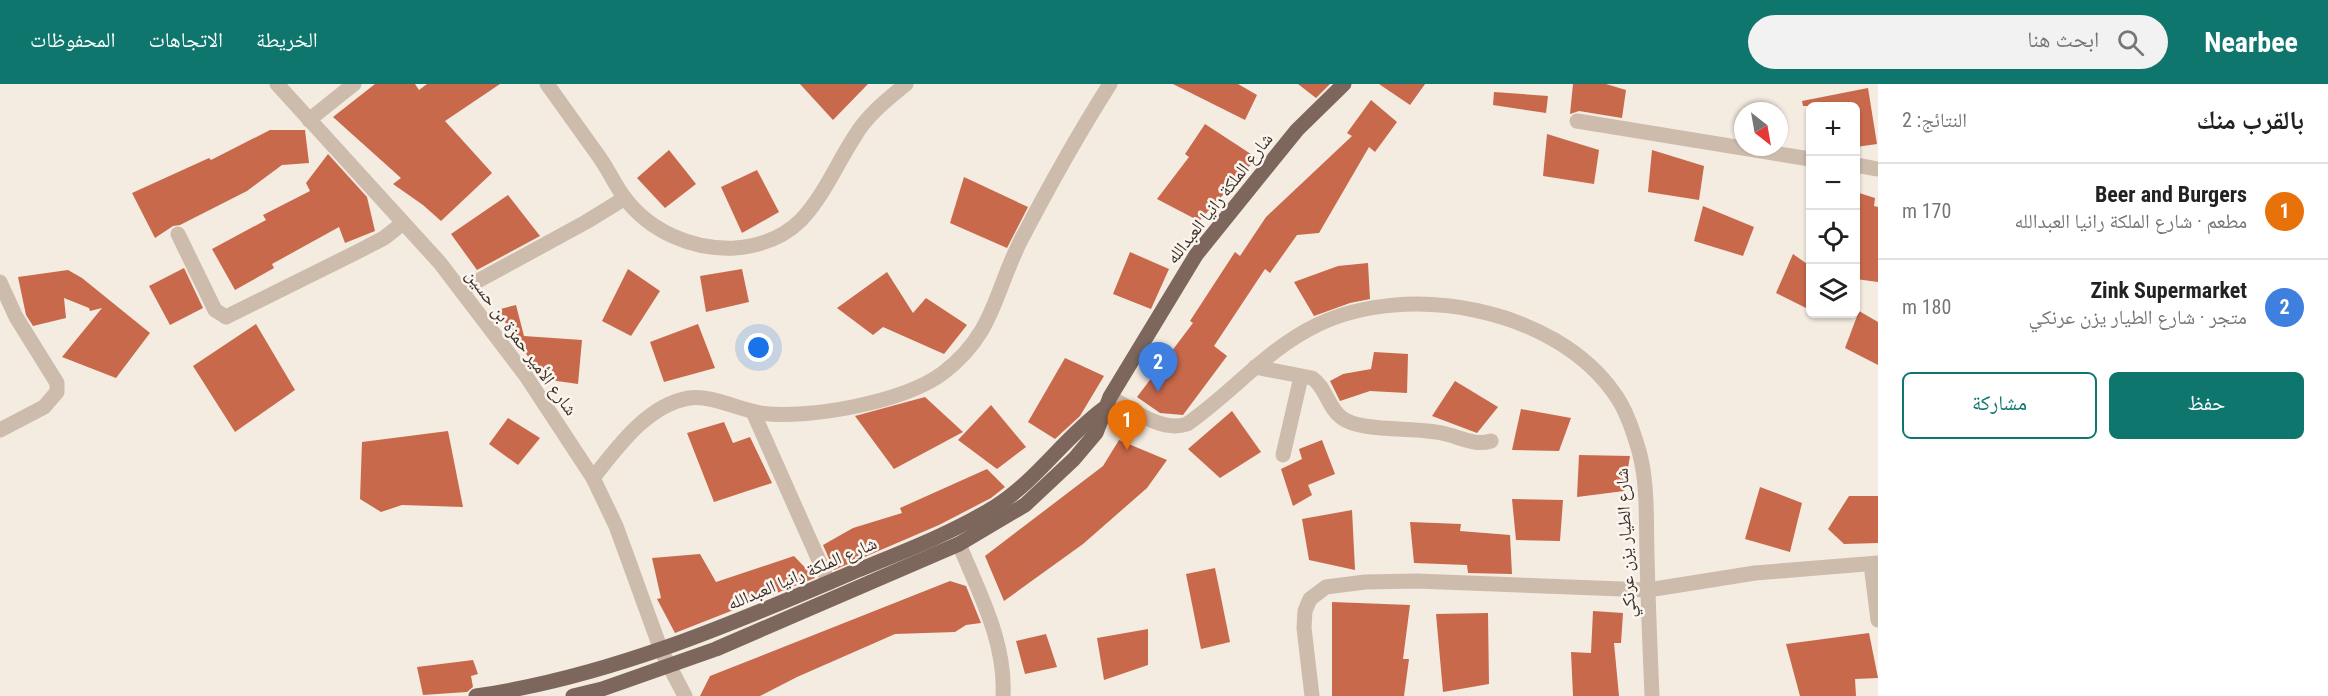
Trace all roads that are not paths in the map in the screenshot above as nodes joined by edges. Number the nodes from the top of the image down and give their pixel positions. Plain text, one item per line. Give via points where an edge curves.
1 (277, 84) edge
2 (354, 84) edge
3 (547, 84) edge
4 (906, 84) edge
5 (1110, 84) edge
6 (1344, 84) edge
7 (309, 120) junction
8 (1577, 122) dead end
9 (1806, 158) edge
10 (1860, 166) edge
11 (1878, 169) edge
12 (625, 198) junction
13 (403, 223) junction
14 (178, 234) dead end
15 (0, 282) edge
16 (460, 290) junction
17 (1256, 367) junction
18 (1301, 377) junction
19 (1107, 403) junction
20 (753, 412) junction
21 (0, 430) edge
22 (1491, 441) dead end
23 (1283, 455) dead end
24 (593, 478) junction
25 (959, 544) junction
26 (1874, 563) edge
27 (829, 583) junction
28 (1648, 590) junction
29 (1878, 620) edge
30 (661, 650) junction
31 (669, 666) junction
32 (476, 696) edge
33 (573, 696) edge
34 (685, 696) edge
35 (1003, 696) edge
36 (1312, 696) edge
37 (1652, 696) edge

1 - 7 street, شارع الأمير حمزة بن حسين
2 - 7 street
3 - 12 street
4 - 12 street via 856,133 801,220 768,242 723,248 680,240 662,232
5 - 20 street via 1051,182 1015,252 992,316 962,356 926,383 835,410 780,416
6 - 19 main road, شارع الملكة رانيا العبدالله via 1297,130 1196,255
7 - 13 street, شارع الأمير حمزة بن حسين
8 - 9 street
10 - 11 street
12 - 16 street
13 - 14 street via 384,238 226,317 215,310
13 - 16 street, شارع الأمير حمزة بن حسين
15 - 21 street via 16,317 57,383 57,392 44,407
16 - 24 street, شارع الأمير حمزة بن حسين via 526,376
17 - 18 street
17 - 19 street, شارع الطيار يزن عرنكي via 1203,413 1178,427
17 - 28 street, شارع الطيار يزن عرنكي via 1316,325 1379,304 1429,303 1486,312 1562,345 1592,368 1623,406 1641,462
18 - 22 street via 1316,380 1333,409 1354,424 1423,429 1470,442
18 - 23 street
19 - 25 main road, شارع الملكة رانيا العبدالله via 1096,433 1047,486 1025,505
19 - 27 main road, شارع الملكة رانيا العبدالله via 1020,490 994,507 953,530
20 - 24 street via 706,398 671,404 636,429
20 - 27 street
24 - 30 street, شارع الأمير حمزة بن حسين via 616,526
25 - 31 main road, شارع الملكة رانيا العبدالله
25 - 35 street via 1002,656
26 - 28 street via 1755,573
26 - 29 street
27 - 30 main road, شارع الملكة رانيا العبدالله
28 - 36 street via 1416,581 1326,587 1310,599 1305,611
28 - 37 street, شارع الطيار يزن عرنكي
30 - 31 street, شارع الأمير حمزة بن حسين
30 - 32 main road, شارع الملكة رانيا العبدالله via 565,678
31 - 33 main road, شارع الملكة رانيا العبدالله
31 - 34 street, شارع الأمير حمزة بن حسين

